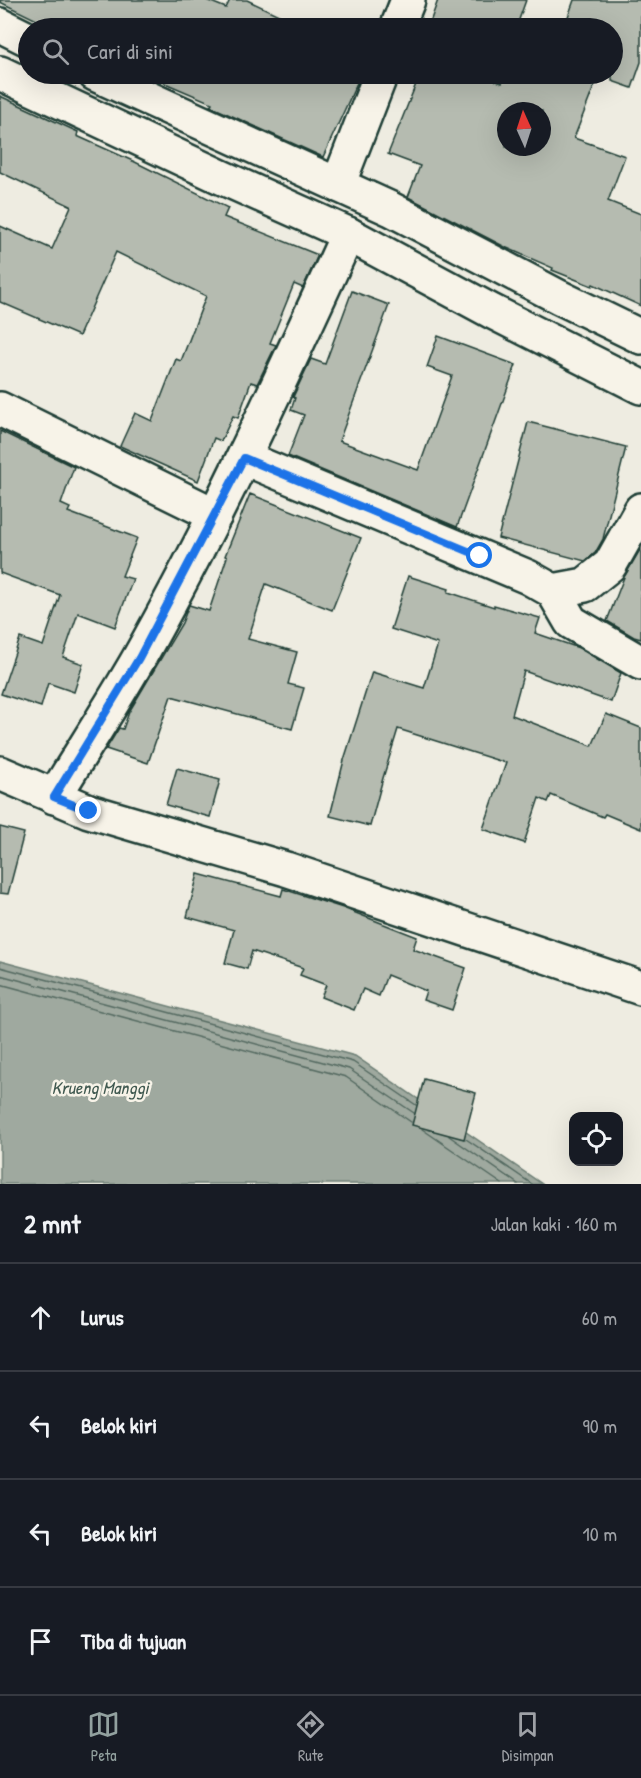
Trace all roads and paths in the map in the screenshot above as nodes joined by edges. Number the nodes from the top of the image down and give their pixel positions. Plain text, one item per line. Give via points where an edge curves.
1 (408, 0) edge
2 (401, 18) edge
3 (0, 25) edge
4 (18, 34) edge
5 (0, 73) edge
6 (18, 82) edge
7 (23, 84) edge
8 (79, 84) edge
9 (117, 84) edge
10 (377, 84) edge
11 (65, 104) junction
12 (338, 185) junction
13 (348, 234) junction
14 (641, 337) edge
15 (641, 387) edge
16 (0, 409) edge
17 (244, 458) junction
18 (641, 510) edge
19 (215, 515) junction
20 (553, 591) junction
21 (641, 663) edge
22 (0, 773) edge
23 (54, 797) junction
24 (641, 988) edge

1 - 2 main road
3 - 4 main road
5 - 6 main road
7 - 11 main road
8 - 11 main road
9 - 12 main road
10 - 12 main road
11 - 13 main road
12 - 14 main road
13 - 15 main road
13 - 17 main road
16 - 19 main road
17 - 19 main road
17 - 20 main road via 480,556
18 - 20 main road via 610,565 585,585
19 - 23 main road via 139,658
20 - 21 main road via 571,622
22 - 23 main road
23 - 24 main road via 286,869

